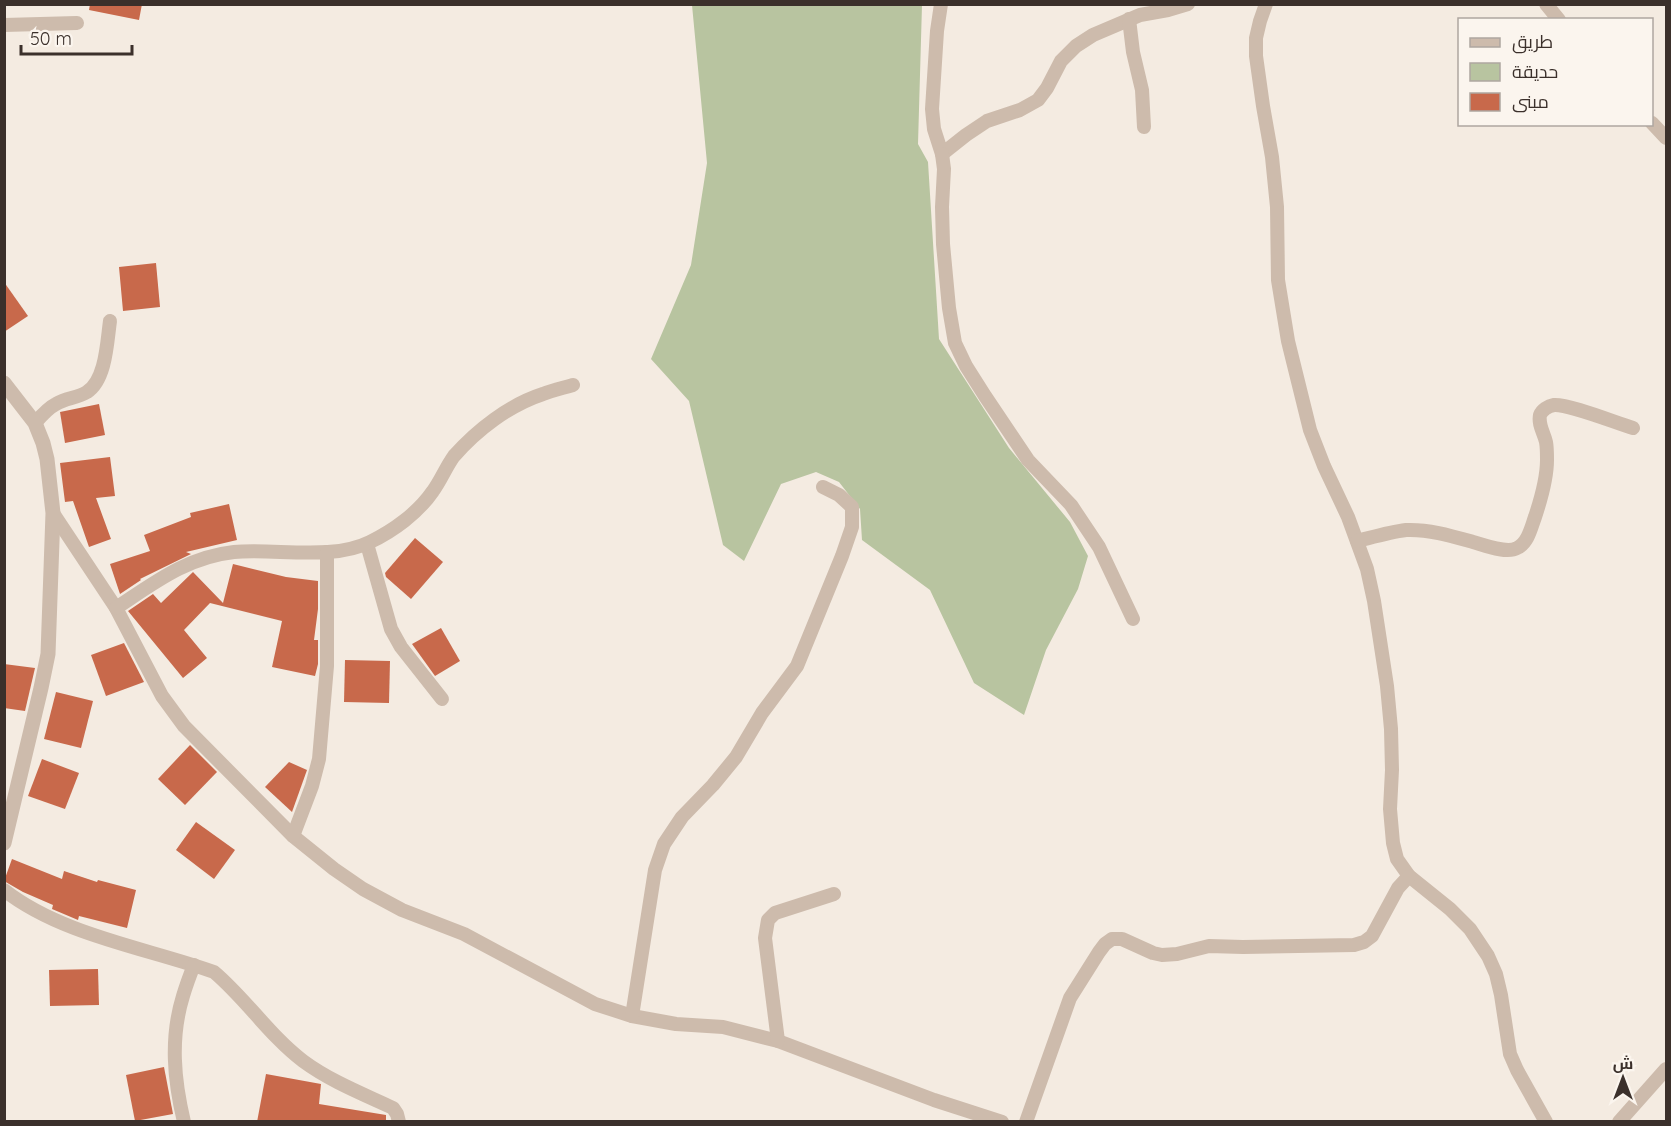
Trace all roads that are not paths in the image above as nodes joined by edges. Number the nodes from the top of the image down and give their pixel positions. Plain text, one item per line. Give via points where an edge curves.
1 (941, 4) edge
2 (1188, 4) edge
3 (1266, 4) edge
4 (1546, 4) edge
5 (1556, 18) edge
6 (1129, 19) junction
7 (77, 23) dead end
8 (4, 25) edge
9 (1653, 124) edge
10 (1144, 127) dead end
11 (1666, 138) edge
12 (942, 154) junction
13 (110, 321) dead end
14 (4, 383) edge
15 (573, 385) dead end
16 (35, 423) junction
17 (1633, 428) dead end
18 (823, 487) dead end
19 (53, 513) junction
20 (1357, 541) junction
21 (367, 544) junction
22 (327, 552) junction
23 (116, 608) junction
24 (1133, 619) dead end
25 (442, 699) dead end
26 (293, 836) junction
27 (4, 843) edge
28 (1409, 876) junction
29 (4, 890) edge
30 (834, 894) dead end
31 (194, 965) junction
32 (632, 1016) junction
33 (778, 1041) junction
34 (1666, 1069) edge
35 (184, 1122) edge
36 (399, 1122) edge
37 (1002, 1122) edge
38 (1026, 1122) edge
39 (1546, 1122) edge
40 (1619, 1122) edge

1 - 12 street via 932,109
2 - 6 street
3 - 20 street via 1256,38 1256,56 1272,157 1278,280 1288,341 1310,430
4 - 5 street
6 - 10 street via 1142,90
6 - 12 street via 1093,35 1067,54 1038,100 987,121
7 - 8 street
9 - 11 street
12 - 24 street via 942,244 955,344 1028,460 1071,505 1099,547
13 - 16 street via 102,368 94,386 56,403
14 - 16 street
15 - 21 street via 541,394 496,418 453,458 418,508
16 - 19 street via 47,459
17 - 20 street via 1555,405 1542,412 1540,425 1546,439 1547,461 1544,482 1528,537 1516,549 1407,530
18 - 32 street via 840,495 852,507 852,526 842,556 797,666 736,757 682,817 664,844 655,870
19 - 23 street
19 - 27 street via 48,654
20 - 28 street via 1374,601 1387,686 1393,843
21 - 22 street
21 - 25 street via 390,629
22 - 23 street via 235,552 204,558 163,576
22 - 26 street via 327,666 319,759
23 - 26 street via 173,712
26 - 32 street via 363,889 402,910 464,934 594,1004
28 - 38 street via 1398,888 1372,936 1354,945 1209,946 1162,956 1122,939 1112,939 1099,952 1070,998
28 - 39 street via 1470,929 1488,956 1501,995 1510,1054
29 - 31 street via 79,930
30 - 33 street via 774,914 768,920 765,938
31 - 35 street via 182,997 175,1039 176,1082
31 - 36 street via 214,972 303,1061 327,1077 393,1108
32 - 33 street via 723,1027
33 - 37 street
34 - 40 street

